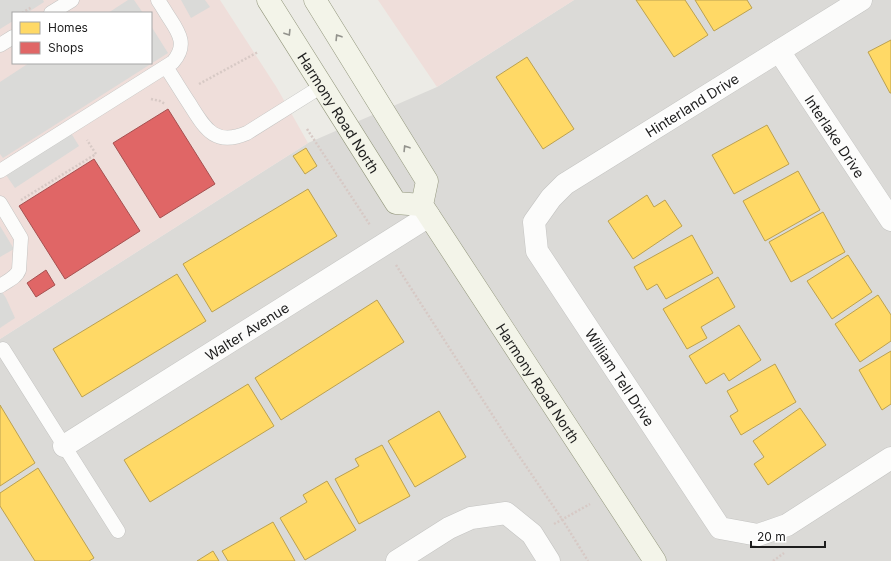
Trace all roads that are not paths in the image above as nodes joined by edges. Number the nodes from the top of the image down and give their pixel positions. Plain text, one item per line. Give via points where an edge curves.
1 (72, 0) edge
2 (158, 0) edge
3 (268, 0) edge
4 (315, 0) edge
5 (861, 0) edge
6 (53, 12) edge
7 (12, 38) edge
8 (0, 45) edge
9 (779, 51) junction
10 (166, 67) junction
11 (322, 86) junction
12 (0, 171) edge
13 (0, 203) edge
14 (425, 211) junction
15 (891, 220) edge
16 (534, 222) joint
17 (0, 286) edge
18 (3, 349) dead end
19 (64, 446) junction
20 (891, 458) edge
21 (118, 531) dead end
22 (397, 561) edge
23 (549, 561) edge
24 (655, 561) edge

1 - 6 lane
2 - 10 lane via 181,40 177,57
3 -> 11 main road, Harmony Road North
14 -> 4 main road via 427,181
5 - 9 street, Hinterland Drive
7 - 8 lane
9 - 15 street, Interlake Drive
9 - 16 street, Hinterland Drive via 565,184
10 - 11 lane via 204,126 214,134 228,138 247,133
10 - 12 lane
11 - 14 main road, Harmony Road North via 396,204
13 - 17 lane via 22,241 18,273
14 - 19 street, Walter Avenue via 383,245
14 - 24 main road, Harmony Road North
16 - 20 street, William Tell Drive via 537,251 720,528 758,535 787,525
18 - 19 lane
19 - 21 lane
22 - 23 street via 449,528 471,518 506,513 532,534

